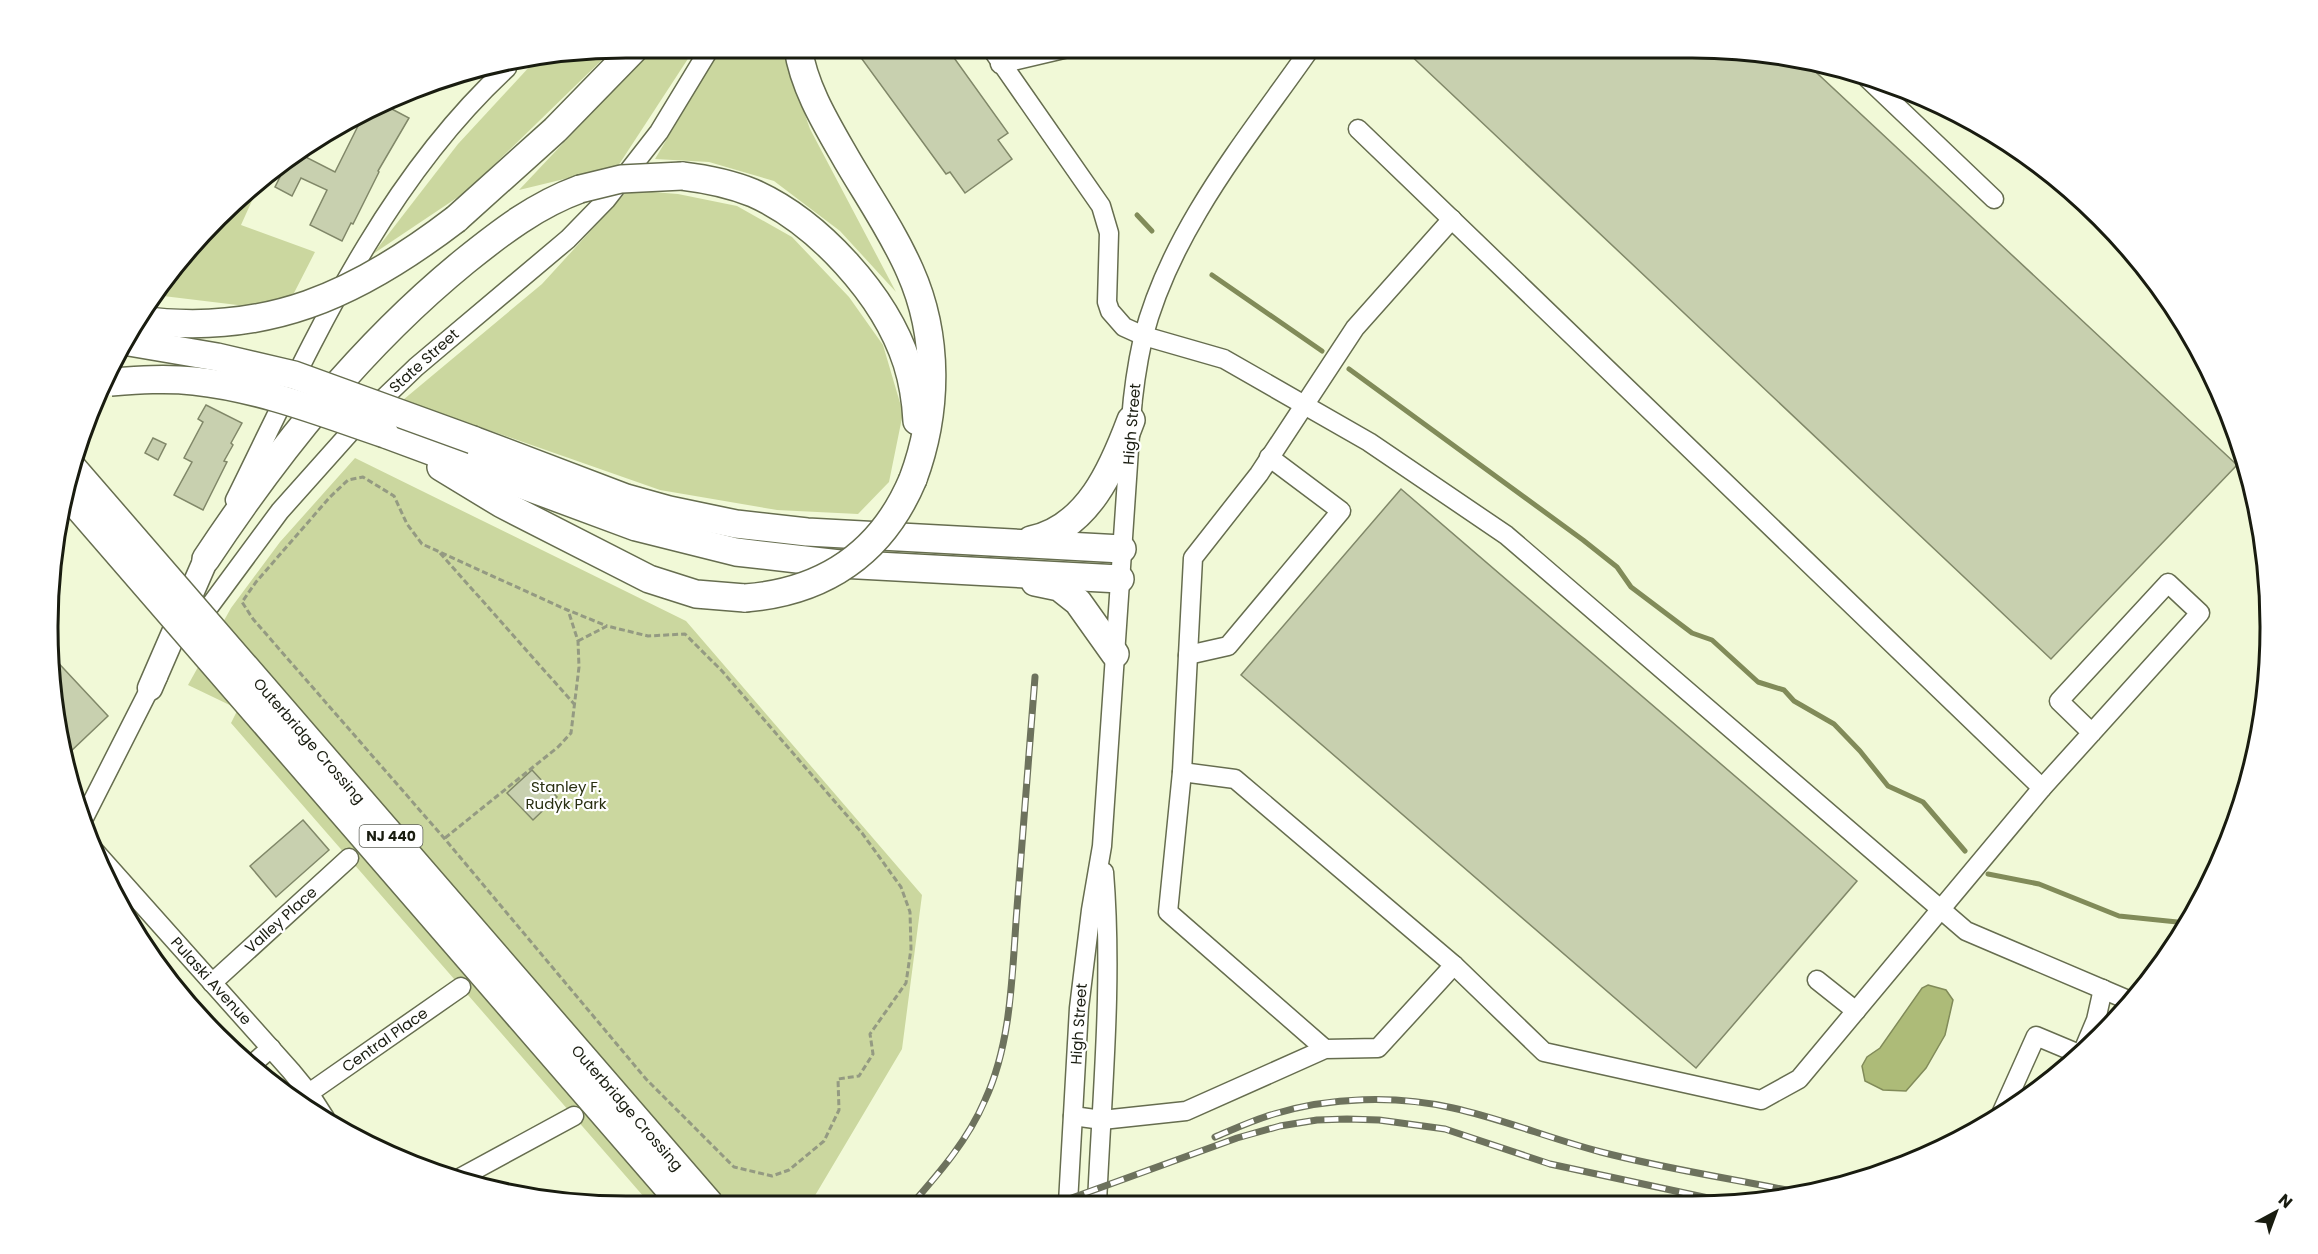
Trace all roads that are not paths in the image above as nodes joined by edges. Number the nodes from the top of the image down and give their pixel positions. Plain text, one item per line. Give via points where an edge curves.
1 (625, 58) edge
2 (704, 58) edge
3 (801, 58) edge
4 (997, 58) edge
5 (1304, 58) edge
6 (503, 72) edge
7 (1881, 92) edge
8 (1358, 129) dead end
9 (1994, 199) dead end
10 (1452, 219) junction
11 (148, 321) edge
12 (1144, 336) junction
13 (135, 343) edge
14 (114, 382) edge
15 (1304, 405) junction
16 (1131, 420) junction
17 (1269, 457) junction
18 (466, 461) junction
19 (79, 476) edge
20 (913, 479) junction
21 (73, 501) edge
22 (1013, 542) junction
23 (1122, 549) junction
24 (206, 559) junction
25 (1009, 572) junction
26 (1120, 579) junction
27 (1115, 654) junction
28 (1188, 655) junction
29 (150, 688) junction
30 (2092, 733) junction
31 (1182, 772) junction
32 (2042, 788) junction
33 (89, 809) edge
34 (1102, 846) junction
35 (349, 858) dead end
36 (115, 874) edge
37 (1941, 909) junction
38 (1454, 965) junction
39 (1817, 980) dead end
40 (212, 982) junction
41 (461, 987) dead end
42 (2103, 990) junction
43 (2122, 997) edge
44 (1856, 1011) junction
45 (2091, 1031) edge
46 (271, 1048) junction
47 (1325, 1049) junction
48 (2072, 1049) edge
49 (258, 1059) edge
50 (309, 1093) junction
51 (2007, 1100) edge
52 (315, 1102) edge
53 (574, 1116) dead end
54 (1073, 1116) junction
55 (1102, 1120) junction
56 (470, 1173) edge
57 (675, 1196) edge
58 (703, 1196) edge
59 (1068, 1196) edge
60 (1097, 1196) edge

1 - 11 highway, bridge via 555,130 456,219 384,270 312,304 266,316 233,322
2 - 29 street, State Street via 659,132 606,200 568,239 416,367 346,435 280,511
3 - 20 highway via 811,92 903,257 921,302 932,382 927,428
4 - 12 street via 1101,206 1109,233 1110,311 1124,327
5 - 12 street, High Street via 1197,214 1165,276
6 - 24 street, State Street via 434,148 367,244 319,329
7 - 9 street
8 - 10 street
10 - 15 street via 1355,328
10 - 32 street
12 - 15 street via 1224,359
12 - 16 street, High Street
13 - 18 highway, bridge via 294,375
14 - 18 highway, bridge via 172,379 239,388
15 - 17 street
15 - 37 street via 1369,442 1506,535
16 - 22 highway via 1103,480 1076,517 1041,538
16 - 23 street, High Street
17 - 28 street via 1193,558
17 - 28 street via 1341,511 1228,646
18 - 20 highway, bridge via 502,504 649,579 696,594 745,598 805,587 848,564 888,523
18 - 22 highway via 715,520 807,532
18 - 25 highway via 636,527 727,550 812,562
19 - 58 highway, Outerbridge Crossing / NJ 440, bridge
20 - 24 highway, bridge via 917,428 906,360 869,293 832,250 780,208 739,188 682,176 629,178 580,189 538,208 442,280 353,367 309,418
21 - 57 highway, Outerbridge Crossing / NJ 440, bridge
22 - 23 highway
23 - 26 street, High Street
24 - 29 main road, State Street
25 - 26 highway
25 - 27 highway via 1059,587 1078,602
26 - 27 street, High Street
27 - 34 street, High Street
28 - 31 street
29 - 33 street, State Street
30 - 30 street via 2200,613 2168,583 2059,701
30 - 32 street
31 - 38 street via 1235,779
31 - 47 street via 1168,912
32 - 37 street
34 - 54 street, High Street via 1082,976
34 - 55 street, High Street via 1109,966
35 - 40 street, Valley Place
36 - 40 street, Pulaski Avenue
37 - 42 street via 1966,931
37 - 44 street
38 - 44 street via 1544,1052 1761,1100 1799,1079
38 - 47 street via 1377,1048
39 - 44 street
40 - 46 street, Pulaski Avenue
41 - 50 street, Central Place
42 - 43 street
42 - 45 street
46 - 49 street
46 - 50 street, Pulaski Avenue
47 - 55 street via 1186,1111
48 - 51 street via 2036,1036
50 - 52 street, Pulaski Avenue
53 - 56 street
54 - 55 street
54 - 59 street, High Street
55 - 60 street, High Street

